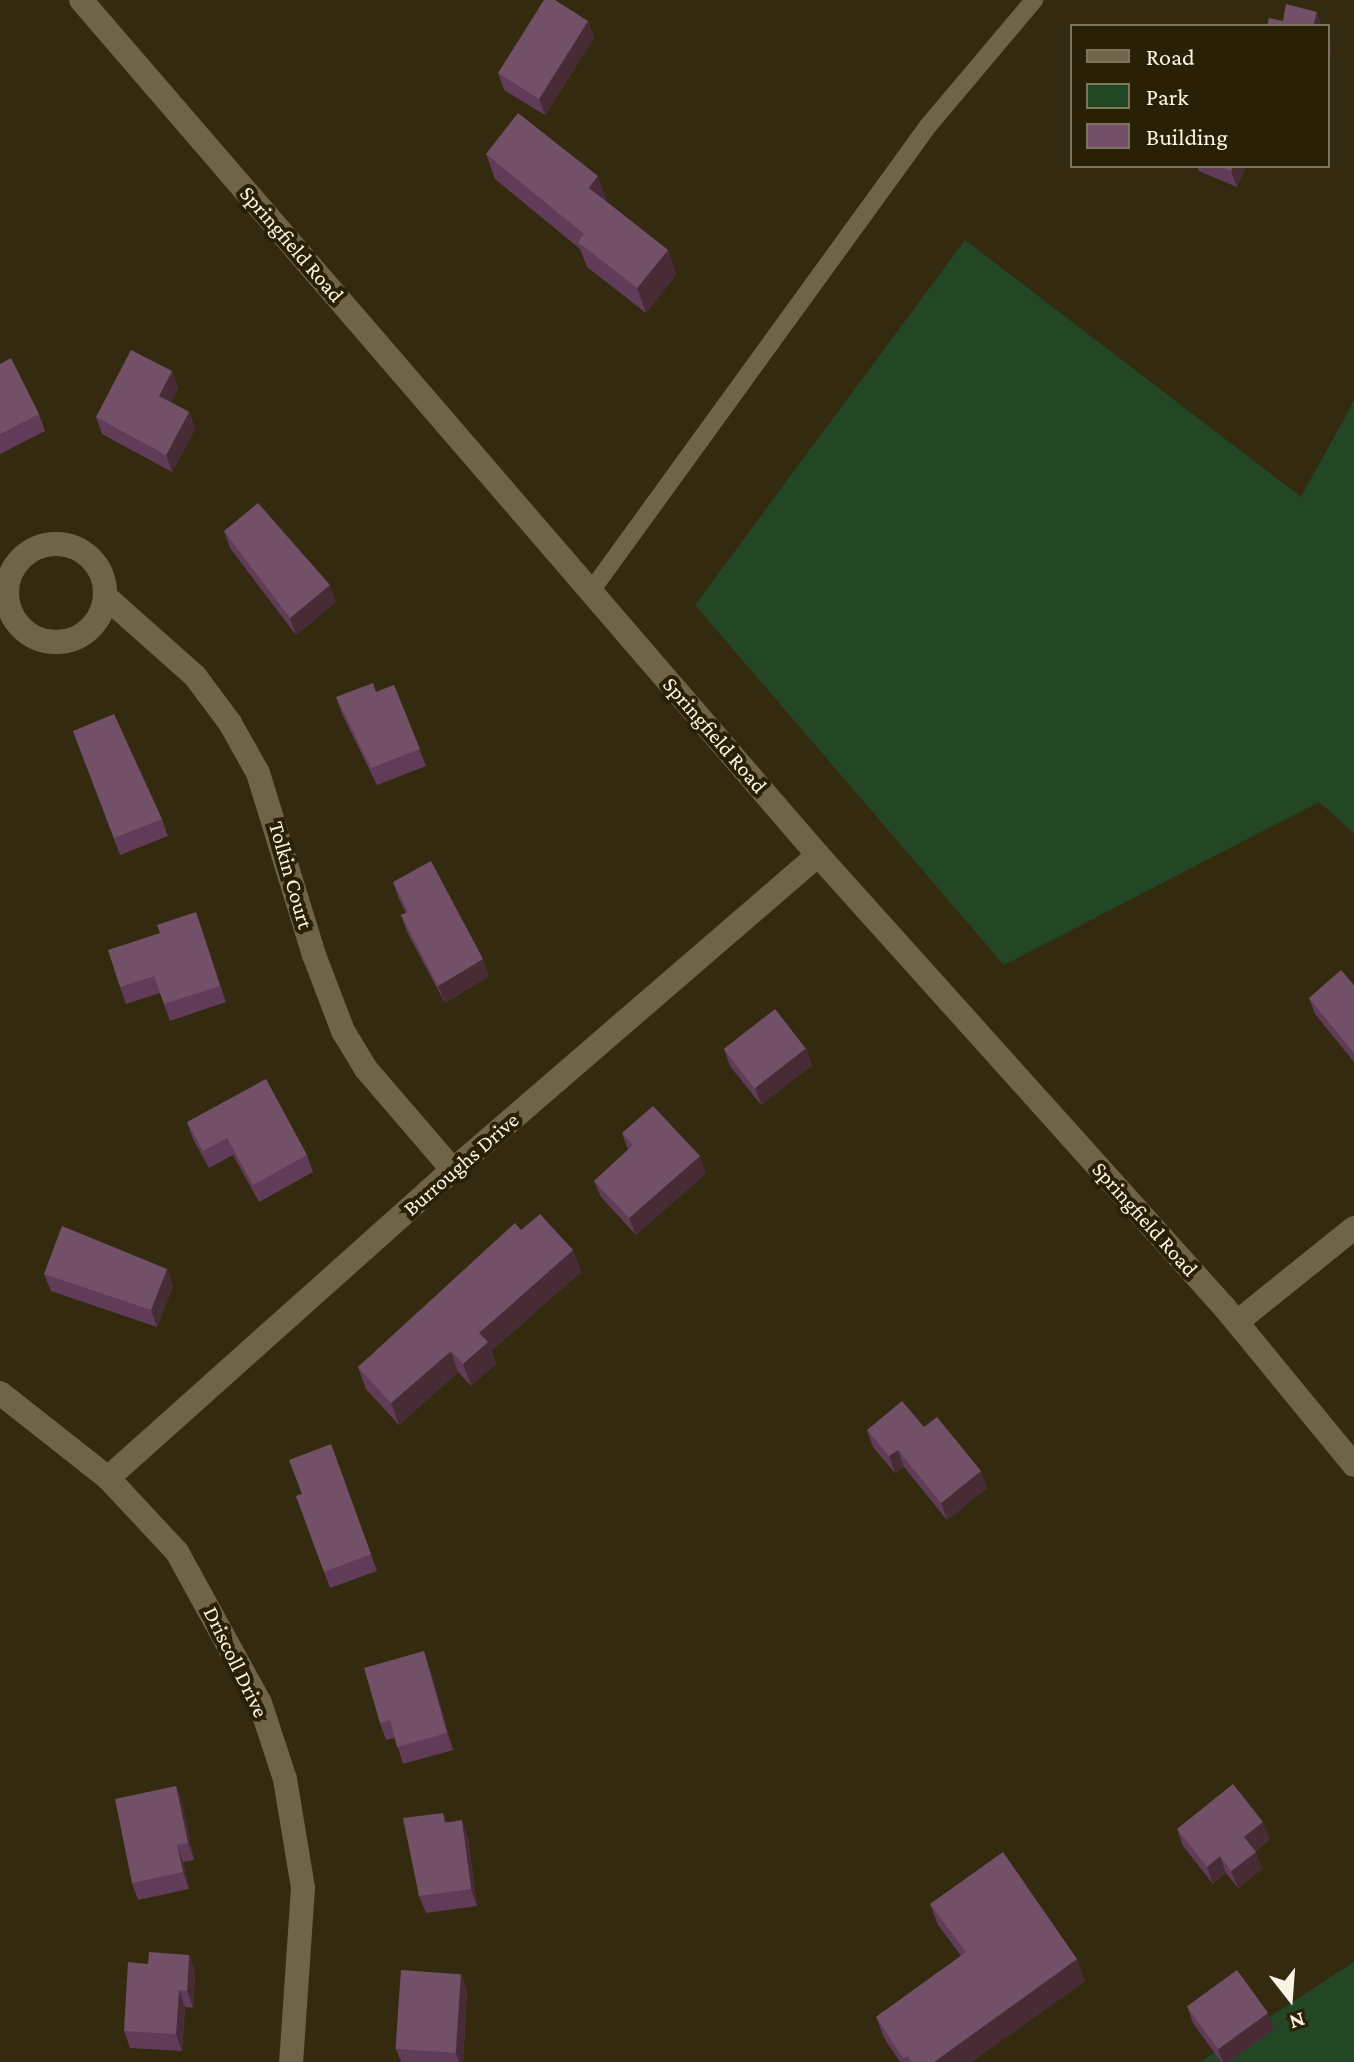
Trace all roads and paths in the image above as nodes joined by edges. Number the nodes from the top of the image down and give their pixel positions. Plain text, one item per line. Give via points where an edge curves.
1 (81, 0) edge
2 (1034, 0) edge
3 (591, 591) junction
4 (106, 597) junction
5 (818, 855) junction
6 (453, 1170) junction
7 (1354, 1228) edge
8 (1237, 1322) junction
9 (0, 1393) edge
10 (1354, 1465) edge
11 (108, 1478) junction
12 (291, 2062) edge

1 - 3 street, Springfield Road
2 - 3 lane via 928,126
3 - 5 street, Springfield Road
4 - 4 street via 101,569 79,549 63,544 28,549 4,589 10,615 28,634 55,644 86,633
4 - 6 street, Tolkin Court via 195,676 230,723 258,773 343,1031 366,1069
5 - 6 street, Burroughs Drive
5 - 8 street, Springfield Road
6 - 11 street, Burroughs Drive
7 - 8 street
8 - 10 street, Springfield Road
9 - 11 street, Driscoll Drive
11 - 12 street, Driscoll Drive via 177,1552 221,1626 260,1703 285,1779 303,1888

